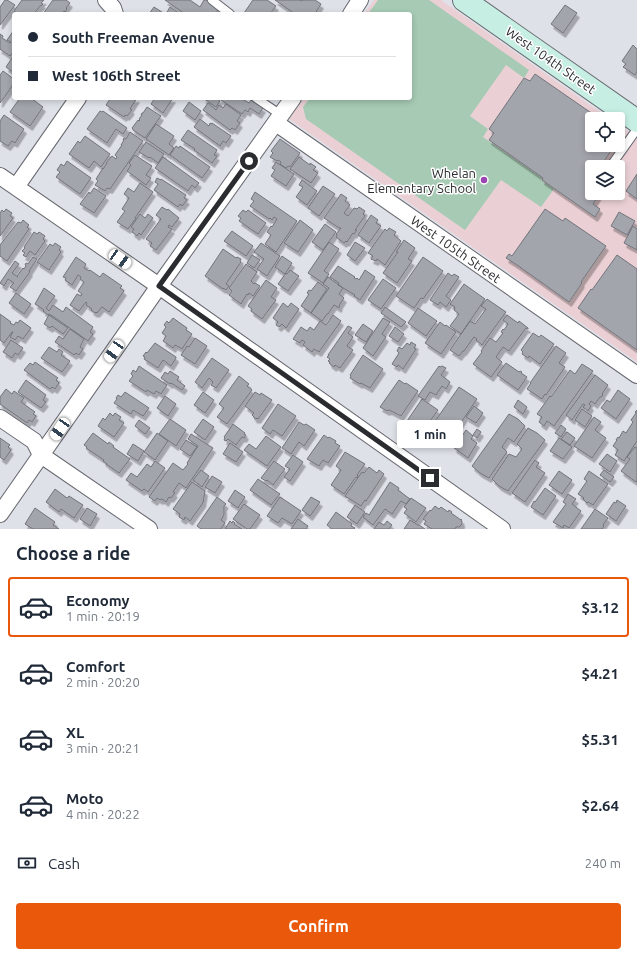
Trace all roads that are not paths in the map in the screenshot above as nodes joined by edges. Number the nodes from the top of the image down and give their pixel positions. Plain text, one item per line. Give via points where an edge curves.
1 (106, 0) edge
2 (212, 0) edge
3 (360, 0) edge
4 (464, 0) edge
5 (114, 12) edge
6 (227, 12) edge
7 (352, 12) edge
8 (77, 100) edge
9 (258, 100) edge
10 (292, 100) edge
11 (278, 119) junction
12 (637, 121) edge
13 (637, 129) edge
14 (615, 160) edge
15 (0, 176) edge
16 (16, 187) junction
17 (159, 286) junction
18 (637, 375) edge
19 (0, 418) edge
20 (42, 455) junction
21 (0, 514) edge
22 (496, 527) edge
23 (149, 529) edge

1 - 5 street
2 - 6 lane
3 - 7 street
4 - 12 street, West 104th Street
8 - 16 street
9 - 11 lane
10 - 11 street
11 - 17 street
11 - 18 street, West 105th Street
13 - 14 lane
15 - 16 street
16 - 17 street
17 - 20 street
17 - 22 street
19 - 20 street via 34,441
20 - 21 street
20 - 23 street

